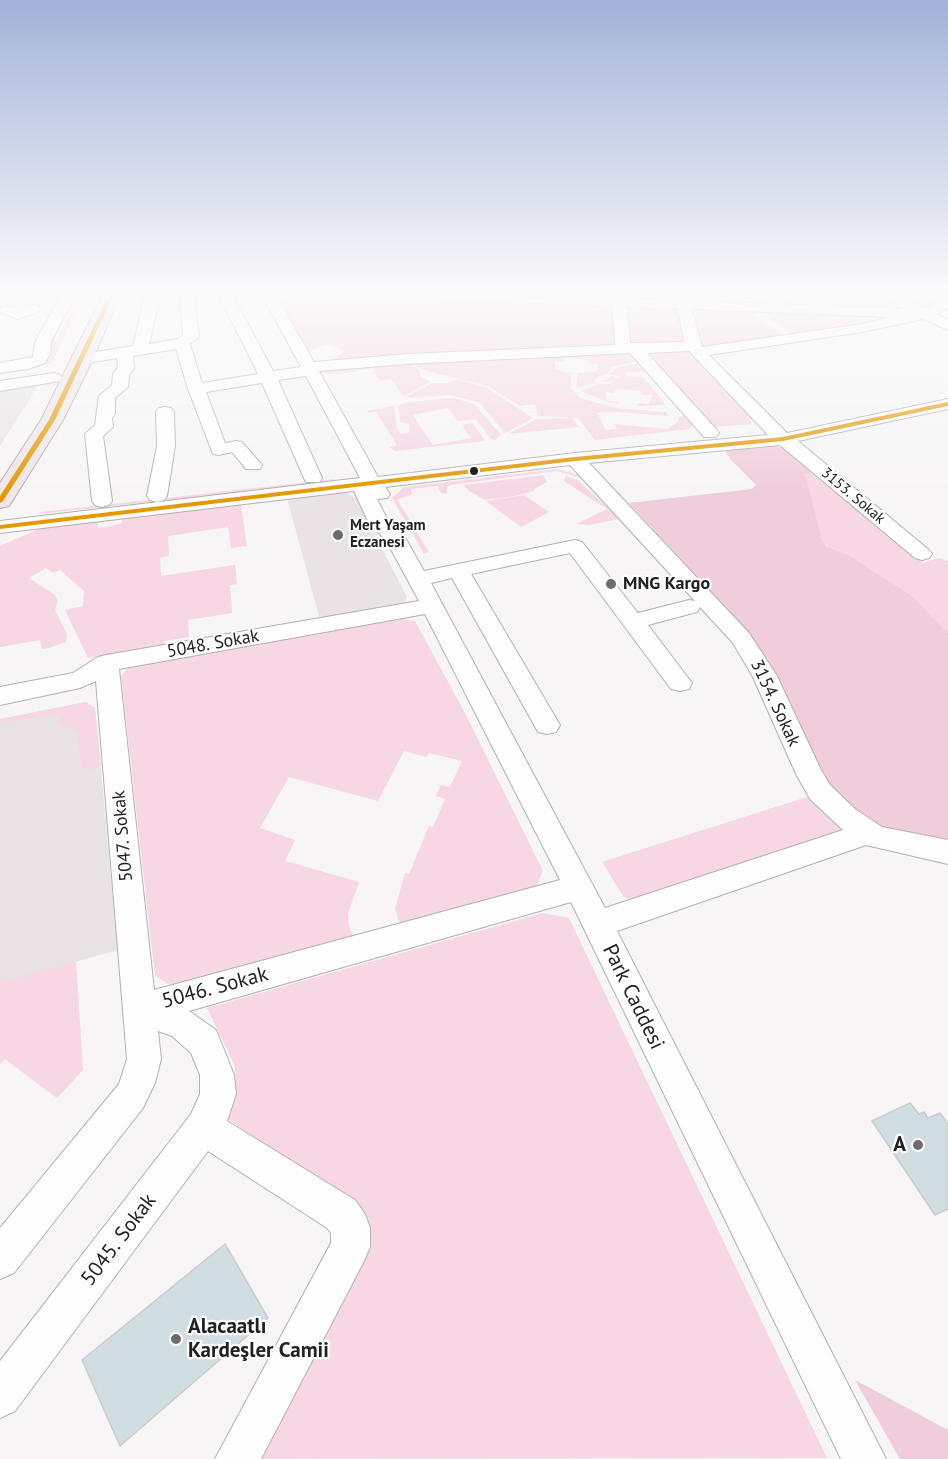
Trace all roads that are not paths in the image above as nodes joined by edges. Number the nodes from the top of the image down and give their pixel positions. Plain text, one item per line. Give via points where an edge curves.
1 (40, 358) edge
2 (64, 358) edge
3 (89, 358) edge
4 (130, 358) edge
5 (187, 358) edge
6 (258, 358) edge
7 (304, 358) edge
8 (431, 358) edge
9 (638, 358) edge
10 (704, 358) edge
11 (83, 359) joint
12 (0, 368) edge
13 (310, 369) junction
14 (54, 378) junction
15 (268, 378) junction
16 (0, 386) edge
17 (196, 389) junction
18 (948, 392) edge
19 (948, 404) edge
20 (165, 412) dead end
21 (710, 433) junction
22 (777, 434) junction
23 (575, 459) junction
24 (253, 465) dead end
25 (0, 469) edge
26 (312, 478) junction
27 (366, 480) junction
28 (157, 496) junction
29 (0, 501) edge
30 (102, 501) junction
31 (0, 513) edge
32 (0, 526) edge
33 (922, 554) dead end
34 (458, 570) junction
35 (425, 592) junction
36 (689, 607) dead end
37 (632, 622) junction
38 (106, 663) junction
39 (680, 683) dead end
40 (0, 696) edge
41 (547, 724) dead end
42 (868, 833) junction
43 (948, 852) edge
44 (579, 887) junction
45 (597, 924) junction
46 (140, 1009) junction
47 (204, 1127) junction
48 (0, 1259) edge
49 (0, 1396) edge
50 (237, 1459) edge
51 (864, 1459) edge

1 - 12 street
2 - 14 main road
3 - 11 street
4 - 30 street via 121,374 120,387 107,396 104,427 94,434
5 - 17 street
6 - 15 street
7 - 13 street, Park Caddesi
8 - 13 street via 354,362
9 - 21 street
10 - 22 street, 3153. Sokak
11 - 29 main road via 52,420
13 - 15 street
13 - 27 street, Park Caddesi
14 - 16 street
14 - 25 main road
15 - 17 street
15 - 26 street
17 - 24 street via 219,450 236,446
18 - 22 street
19 - 22 street
20 - 28 street via 166,446
21 - 22 street
21 - 27 street
22 - 23 street
22 - 33 street, 3153. Sokak
23 - 27 street
23 - 42 street, 3154. Sokak via 741,638 765,676 814,783 836,808
26 - 27 street
26 - 28 street
27 - 32 street
27 - 35 street, Park Caddesi via 377,519 396,539
28 - 30 street
30 - 31 street
34 - 35 street, 5048. Sokak
34 - 37 street, 5048. Sokak via 575,546
34 - 41 street
35 - 38 street, 5048. Sokak
35 - 44 street, Park Caddesi
36 - 37 street
37 - 39 street
38 - 40 street, 5048. Sokak via 80,680
38 - 46 street, 5047. Sokak
42 - 43 street, 3154. Sokak via 889,842
42 - 45 street
44 - 45 street, Park Caddesi
44 - 46 street, 5046. Sokak
45 - 51 street, Park Caddesi
46 - 47 street, 5045. Sokak via 171,1018 204,1042 217,1075 218,1094
46 - 48 street, 5046. Sokak via 144,1059 131,1096
47 - 49 street, 5045. Sokak
47 - 50 street via 342,1215 351,1228 350,1247

